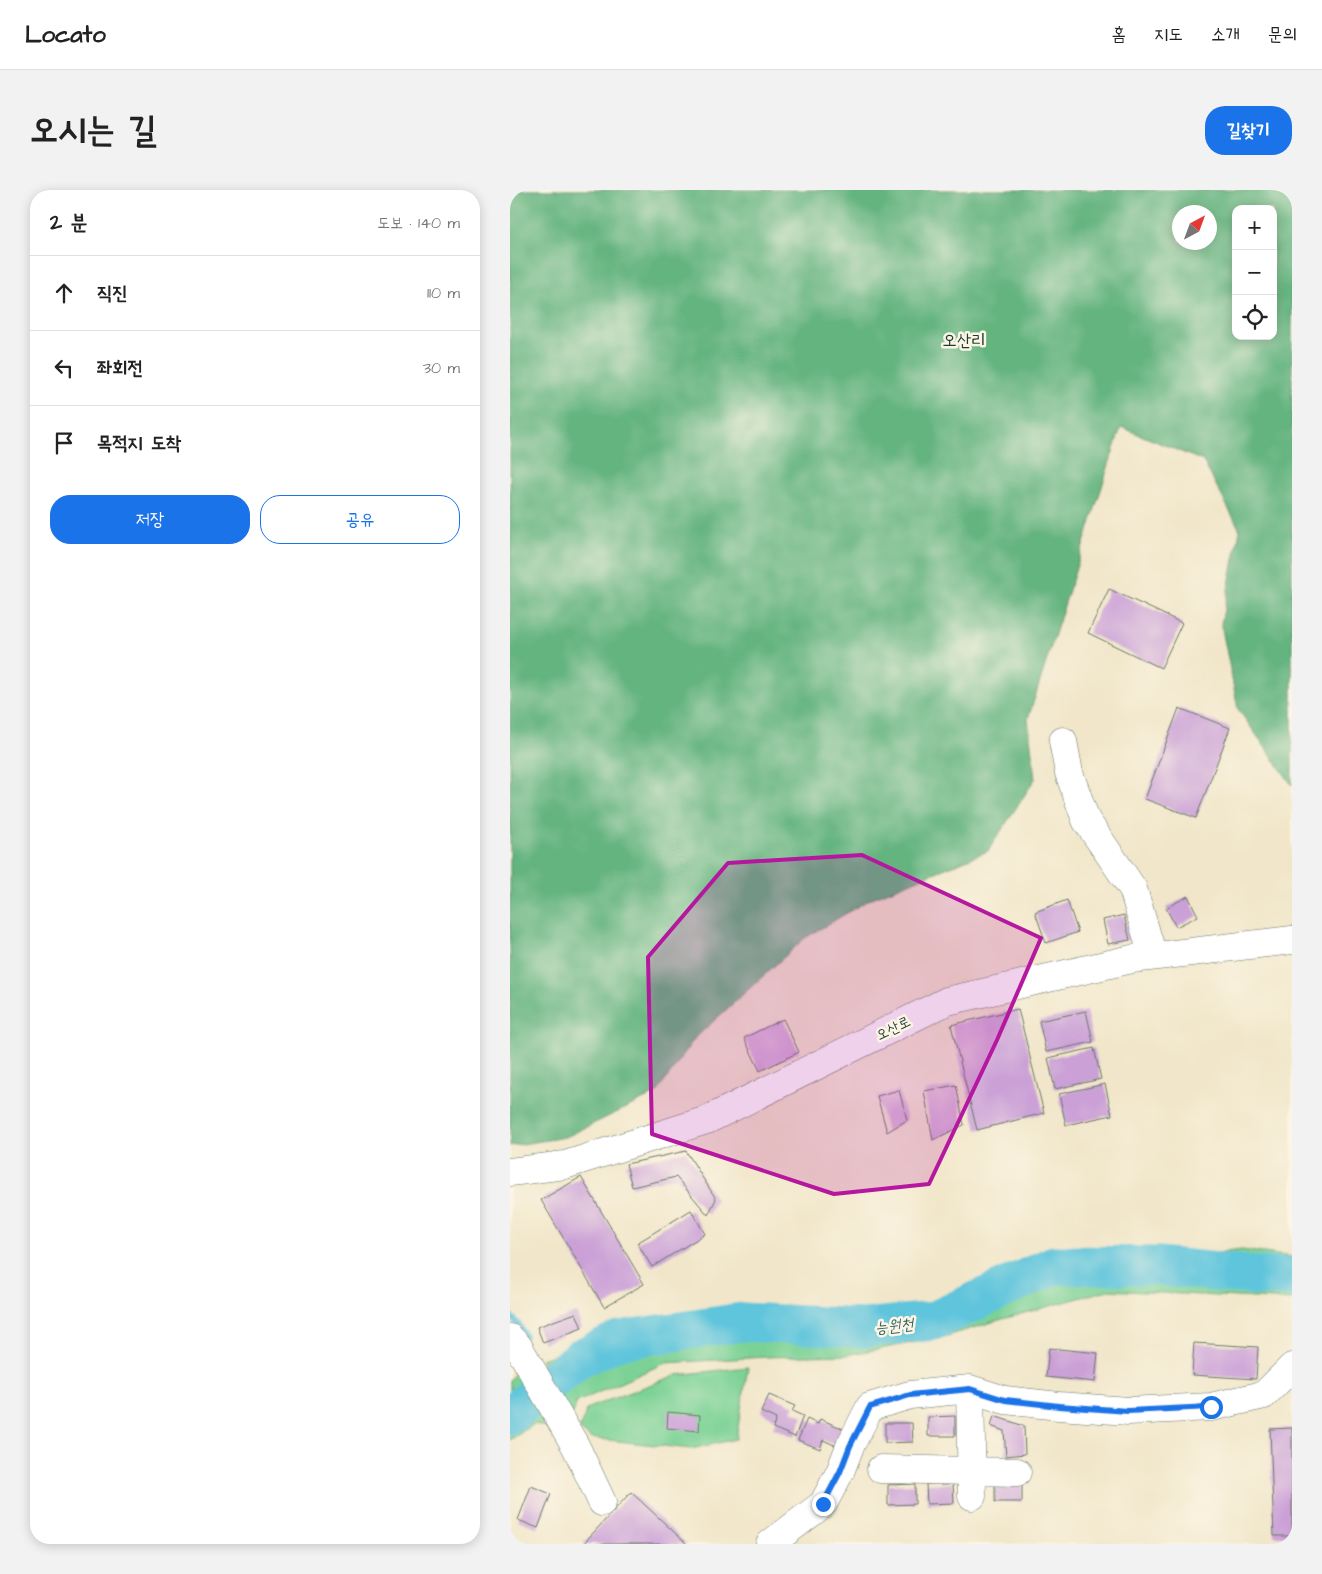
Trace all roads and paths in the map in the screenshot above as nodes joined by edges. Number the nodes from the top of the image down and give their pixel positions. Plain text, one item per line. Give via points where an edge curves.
1 (1062, 741) dead end
2 (1292, 940) edge
3 (1153, 956) junction
4 (510, 1172) edge
5 (514, 1342) edge
6 (1292, 1367) edge
7 (970, 1389) junction
8 (881, 1469) dead end
9 (1017, 1472) dead end
10 (972, 1483) junction
11 (602, 1502) dead end
12 (770, 1544) edge

1 - 3 street via 1069,773 1086,820 1133,888
2 - 3 street, 오산로
3 - 4 street, 오산로 via 947,1001 707,1120 566,1165
5 - 11 street via 576,1447
6 - 7 street via 1264,1395 1211,1407 1128,1411 1079,1408 1005,1400
7 - 10 street
7 - 12 street via 910,1395 870,1407 823,1504
8 - 10 street
9 - 10 street

